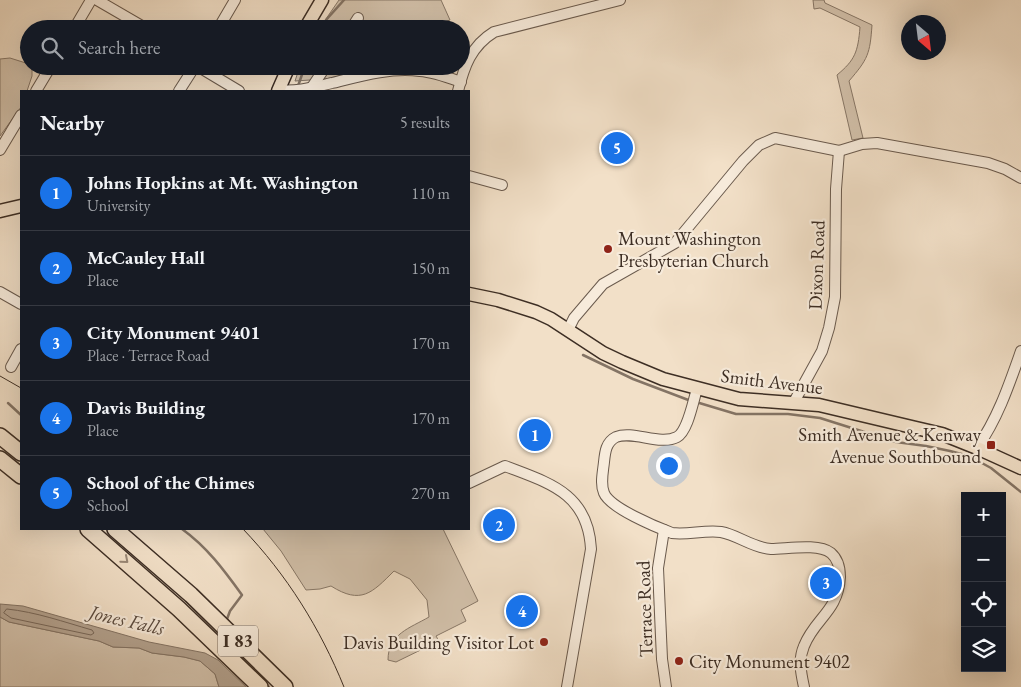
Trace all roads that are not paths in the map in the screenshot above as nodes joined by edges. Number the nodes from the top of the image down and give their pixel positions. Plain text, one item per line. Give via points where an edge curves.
1 (91, 0) edge
2 (97, 0) edge
3 (235, 0) edge
4 (322, 0) edge
5 (620, 0) edge
6 (79, 20) edge
7 (131, 20) edge
8 (223, 20) edge
9 (310, 20) edge
10 (470, 58) edge
11 (46, 75) edge
12 (189, 75) edge
13 (212, 75) edge
14 (286, 75) edge
15 (319, 75) edge
16 (365, 75) edge
17 (441, 75) edge
18 (464, 75) edge
19 (459, 87) edge
20 (309, 88) junction
21 (37, 90) edge
22 (180, 90) edge
23 (236, 90) edge
24 (282, 90) edge
25 (291, 90) edge
26 (20, 117) edge
27 (0, 150) edge
28 (838, 151) junction
29 (470, 176) edge
30 (1021, 178) edge
31 (502, 184) dead end
32 (20, 206) edge
33 (0, 211) edge
34 (0, 292) edge
35 (470, 294) edge
36 (20, 303) edge
37 (568, 330) junction
38 (20, 351) edge
39 (1021, 351) edge
40 (11, 367) dead end
41 (1018, 372) edge
42 (697, 389) junction
43 (794, 402) junction
44 (0, 436) edge
45 (977, 448) junction
46 (20, 452) edge
47 (0, 459) edge
48 (1021, 468) edge
49 (20, 475) edge
50 (470, 483) edge
51 (89, 530) edge
52 (116, 530) edge
53 (664, 530) junction
54 (260, 687) edge
55 (285, 687) edge
56 (567, 687) edge
57 (666, 687) edge
58 (804, 687) edge

1 - 6 street
2 - 7 street
3 - 8 street
4 - 9 main road
5 - 10 street via 494,32 486,37
11 - 21 street
12 - 22 street
13 - 23 street
14 - 24 main road
15 - 20 street
16 - 20 street
17 - 19 street
18 - 19 street
20 - 25 street
26 - 27 street
28 - 30 street via 862,144 877,144 988,163
28 - 37 street via 775,138 759,145 675,243 603,284
28 - 43 street, Dixon Road via 833,310 822,351
29 - 31 street
32 - 33 main road
34 - 36 street
35 - 37 main road, Smith Avenue via 536,312
37 - 42 main road, Smith Avenue via 633,368
38 - 40 street
39 - 41 street
41 - 45 street
42 - 43 main road, Smith Avenue via 753,401
42 - 53 street via 685,428 677,437 665,440 618,436 609,442 604,453 602,486 606,498
43 - 45 main road, Smith Avenue via 942,434
44 - 46 highway
45 - 48 main road, Smith Avenue
47 - 49 highway
50 - 56 street via 505,466 553,484 572,500 584,517 591,549
51 -> 54 highway, I 83 via 179,609
52 - 55 highway, I 83 via 191,595
53 - 57 street, Terrace Road via 658,568
53 - 58 street via 682,534 721,532 768,549 824,549 834,556 840,571 838,596 803,648 800,662

